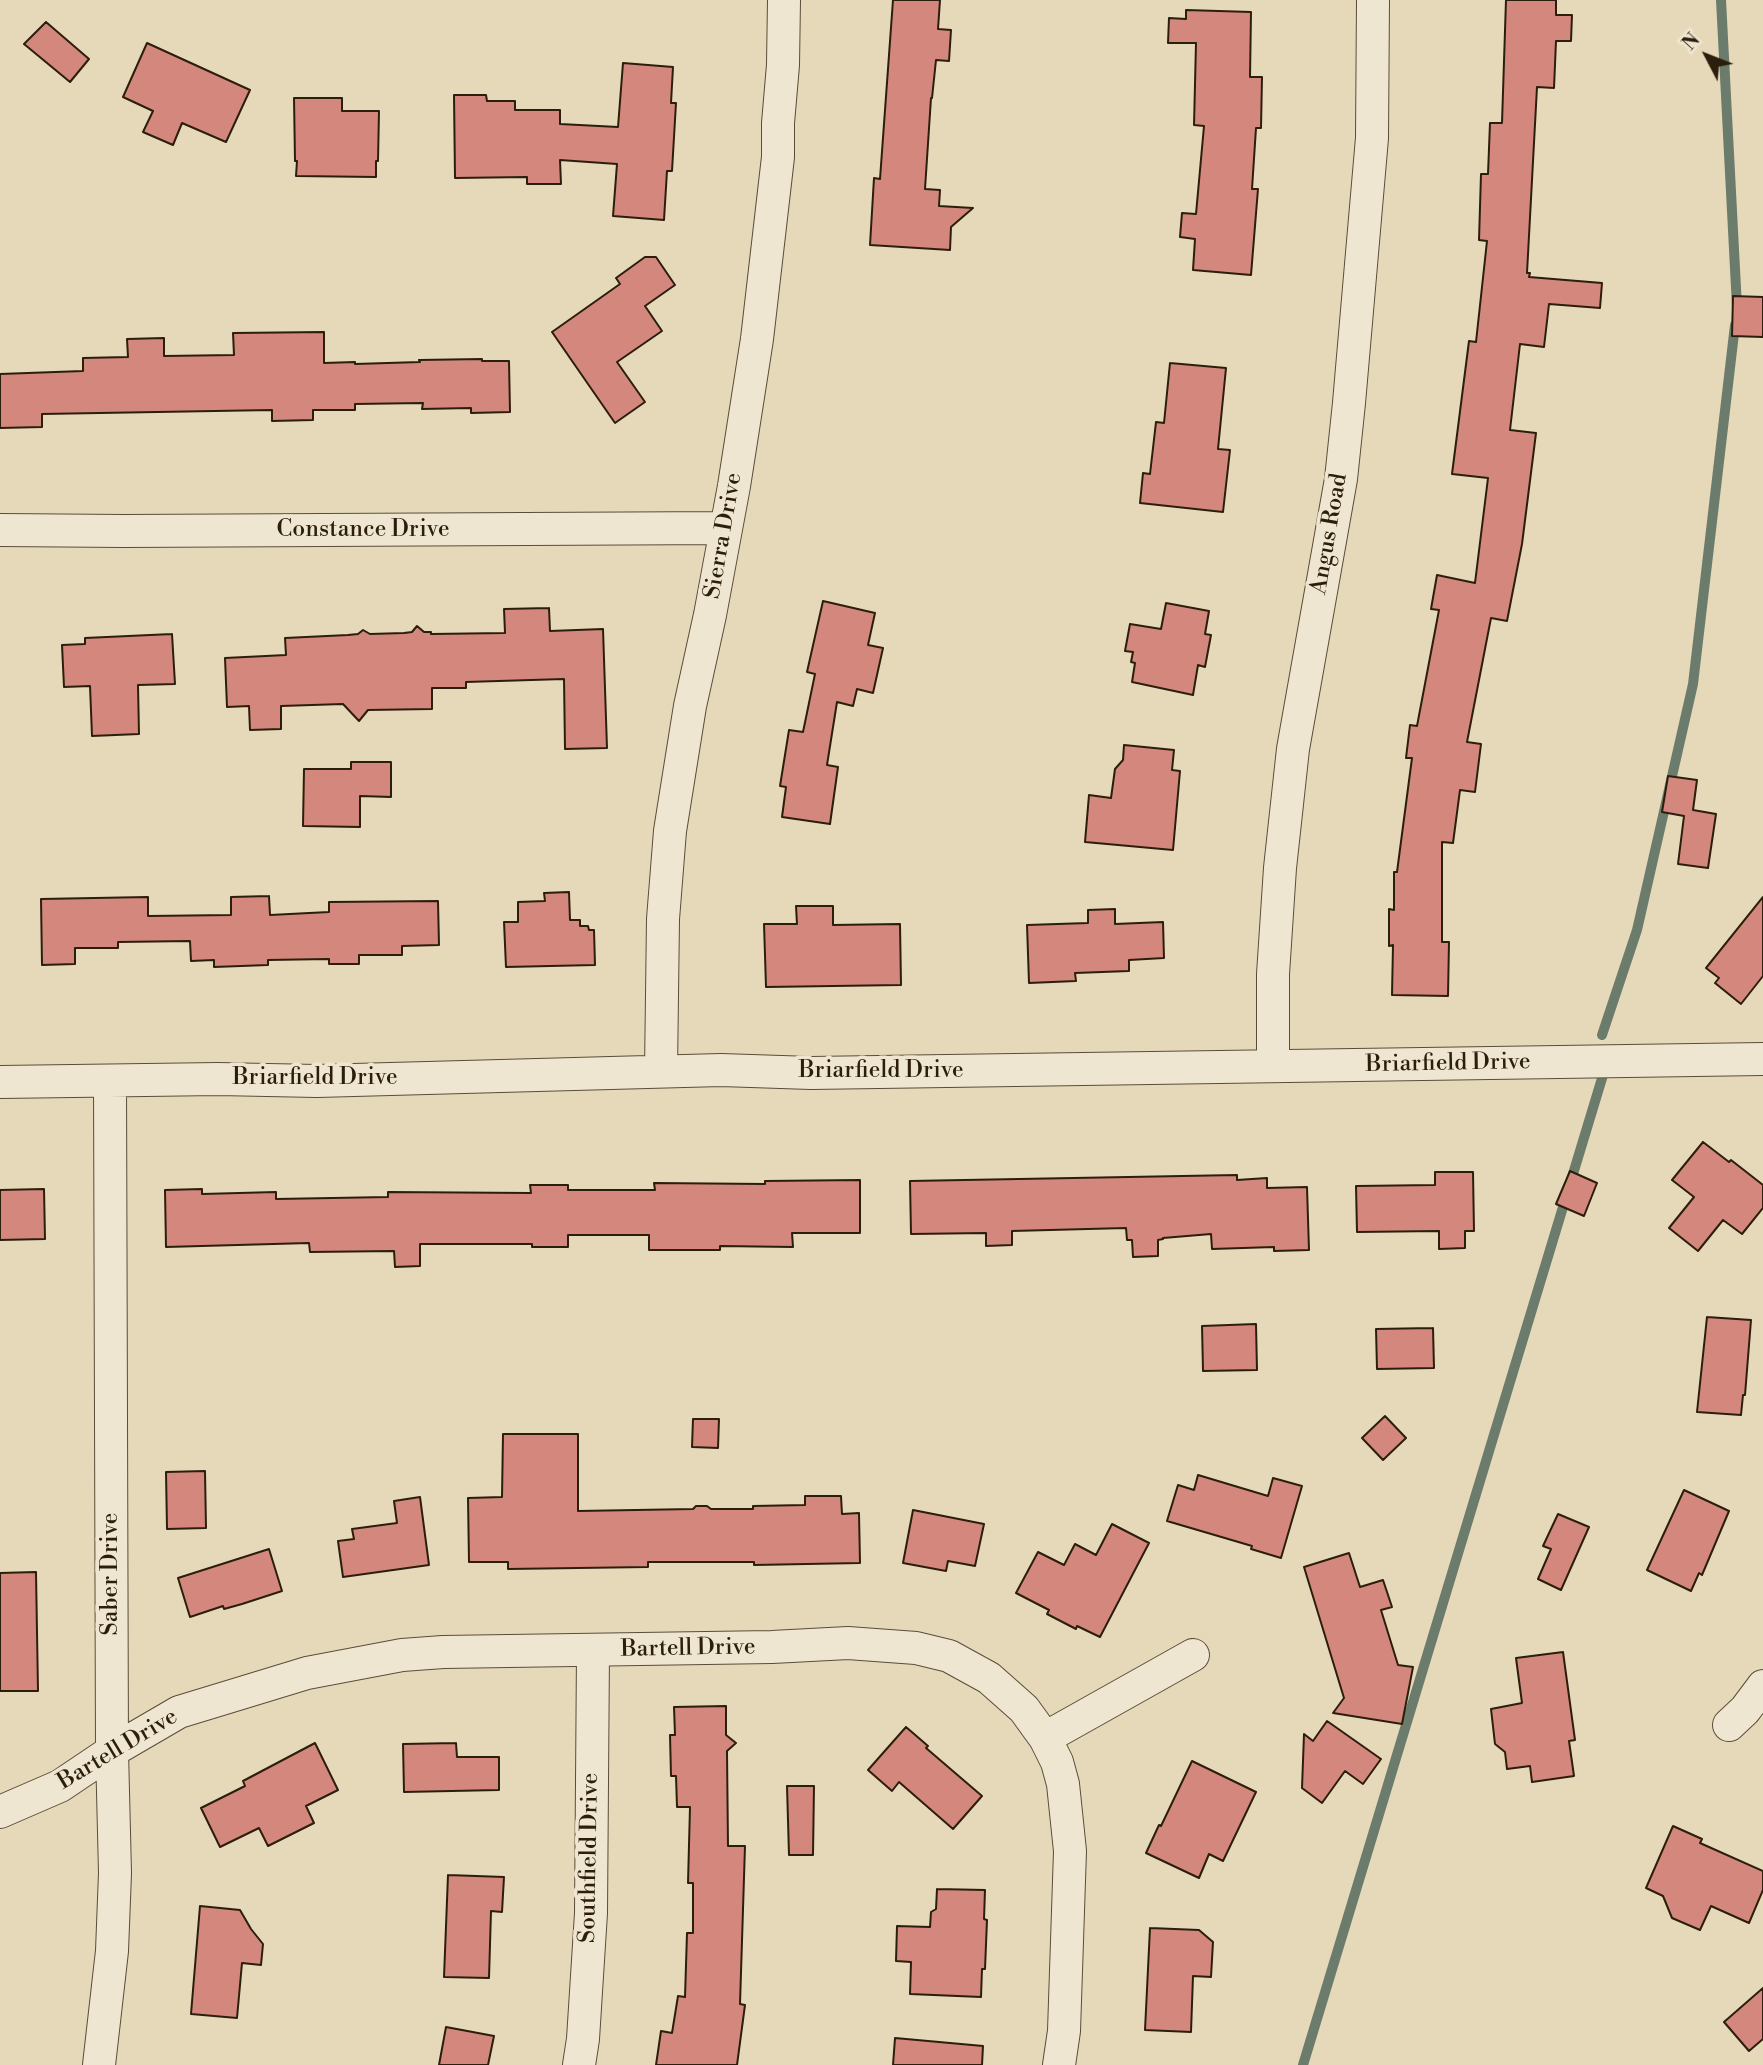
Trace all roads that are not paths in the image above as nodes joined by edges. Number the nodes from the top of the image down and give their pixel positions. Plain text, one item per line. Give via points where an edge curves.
1 (784, 0) edge
2 (1373, 0) edge
3 (726, 528) junction
4 (0, 530) edge
5 (1763, 1059) edge
6 (1273, 1066) junction
7 (661, 1071) junction
8 (0, 1082) edge
9 (110, 1082) junction
10 (593, 1651) junction
11 (1193, 1655) dead end
12 (1763, 1686) edge
13 (1729, 1725) dead end
14 (1045, 1738) junction
15 (112, 1751) junction
16 (0, 1812) edge
17 (99, 2065) edge
18 (579, 2065) edge
19 (1059, 2065) edge

1 - 3 street, Sierra Drive via 779,157 757,339
2 - 6 street, Angus Road via 1372,138 1349,403 1341,479 1291,762 1273,974
3 - 4 street, Constance Drive
3 - 7 street, Sierra Drive via 670,831 663,919
5 - 6 street, Briarfield Drive
6 - 7 street, Briarfield Drive
7 - 9 street, Briarfield Drive
8 - 9 street, Briarfield Drive
9 - 15 street, Saber Drive
10 - 14 street, Bartell Drive via 848,1643 916,1648 949,1656 989,1678 1024,1709
10 - 15 street, Bartell Drive via 402,1655 307,1673 179,1712
10 - 18 street, Southfield Drive via 591,1913
11 - 14 street
12 - 13 street
14 - 19 street, Bartell Drive via 1063,1784 1070,1850
15 - 16 street, Bartell Drive via 60,1786
15 - 17 street, Saber Drive via 112,1951

